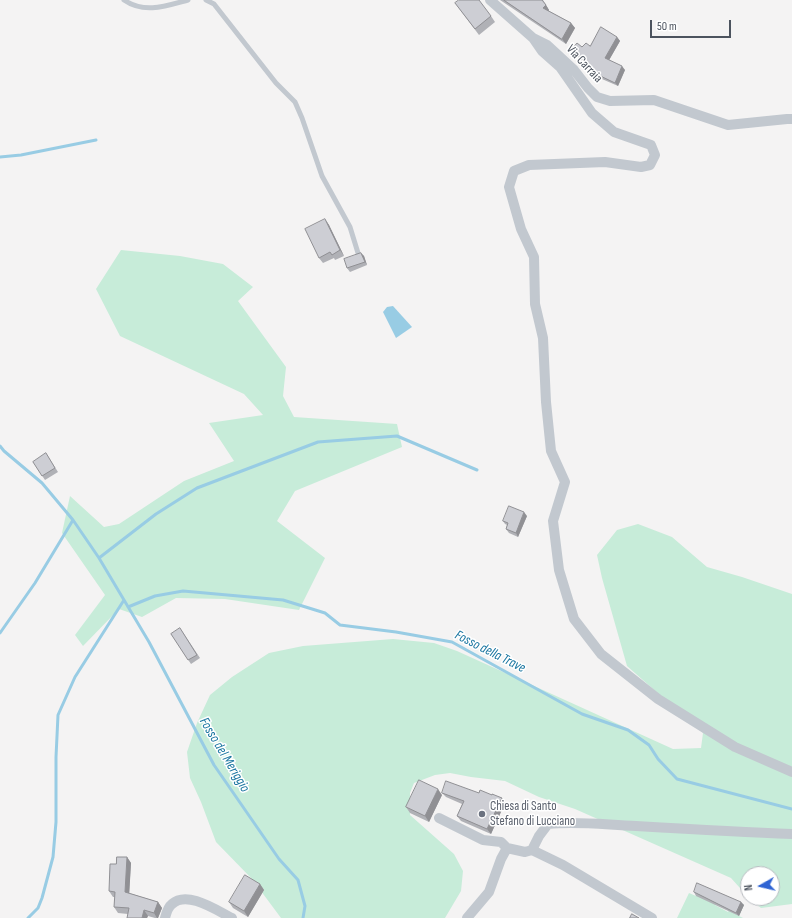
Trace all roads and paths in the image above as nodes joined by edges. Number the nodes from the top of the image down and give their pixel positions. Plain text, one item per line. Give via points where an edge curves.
1 (124, 0) edge
2 (188, 0) edge
3 (206, 0) edge
4 (490, 0) edge
5 (533, 38) junction
6 (792, 119) edge
7 (358, 253) edge
8 (792, 772) edge
9 (439, 818) dead end
10 (792, 834) edge
11 (507, 848) junction
12 (532, 850) junction
13 (165, 918) edge
14 (232, 918) edge
15 (467, 918) edge
16 (652, 918) edge

1 - 2 lane via 144,9
3 - 7 lane via 214,4 276,83 295,102 322,176 350,227
4 - 5 street, Via Carraia
5 - 6 street, Via Carraia via 560,57 597,97 610,101 654,100 728,125
5 - 8 street via 542,51 560,67 592,113 614,132 650,145 655,155 650,165 641,167 605,162 529,165 514,171 509,187 521,229 534,257 535,304 543,338 551,451 565,482 553,521 559,570 574,618 601,654 658,699 735,747
9 - 11 street via 483,840 501,842
10 - 12 street via 558,823 548,824
11 - 12 street via 525,852
11 - 15 street via 489,892
12 - 16 street via 563,865
13 - 14 street via 170,905 180,899 190,899

